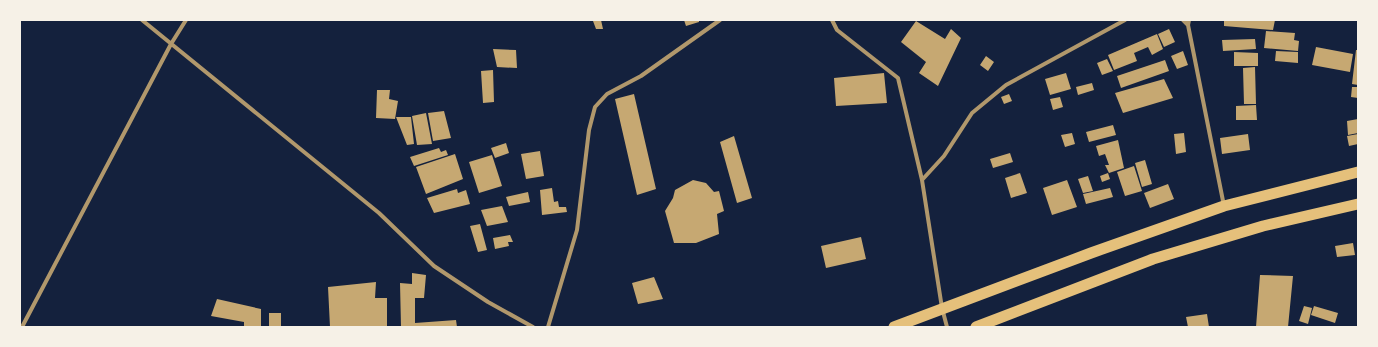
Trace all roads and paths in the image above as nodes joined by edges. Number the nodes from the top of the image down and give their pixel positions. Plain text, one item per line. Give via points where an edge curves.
1 (142, 20) edge
2 (186, 20) edge
3 (720, 20) edge
4 (832, 20) edge
5 (1124, 20) edge
6 (1183, 20) edge
7 (1188, 22) edge
8 (171, 44) junction
9 (1358, 172) edge
10 (922, 180) junction
11 (1358, 204) edge
12 (1224, 206) junction
13 (942, 308) junction
14 (22, 327) edge
15 (533, 327) edge
16 (548, 327) edge
17 (894, 327) edge
18 (947, 327) edge
19 (976, 327) edge

1 - 8 street
2 - 8 street
3 - 16 street via 641,76 607,94 595,107 589,130 577,230
4 - 10 street via 837,30 898,78
5 - 10 street via 1006,85 972,113 944,156
6 - 7 street
7 - 12 street
8 - 14 street
8 - 15 street via 379,213 434,266 488,302
9 - 12 highway
10 - 13 street
11 - 19 highway via 1263,226 1153,259
12 - 13 highway
13 - 17 highway
13 - 18 street

